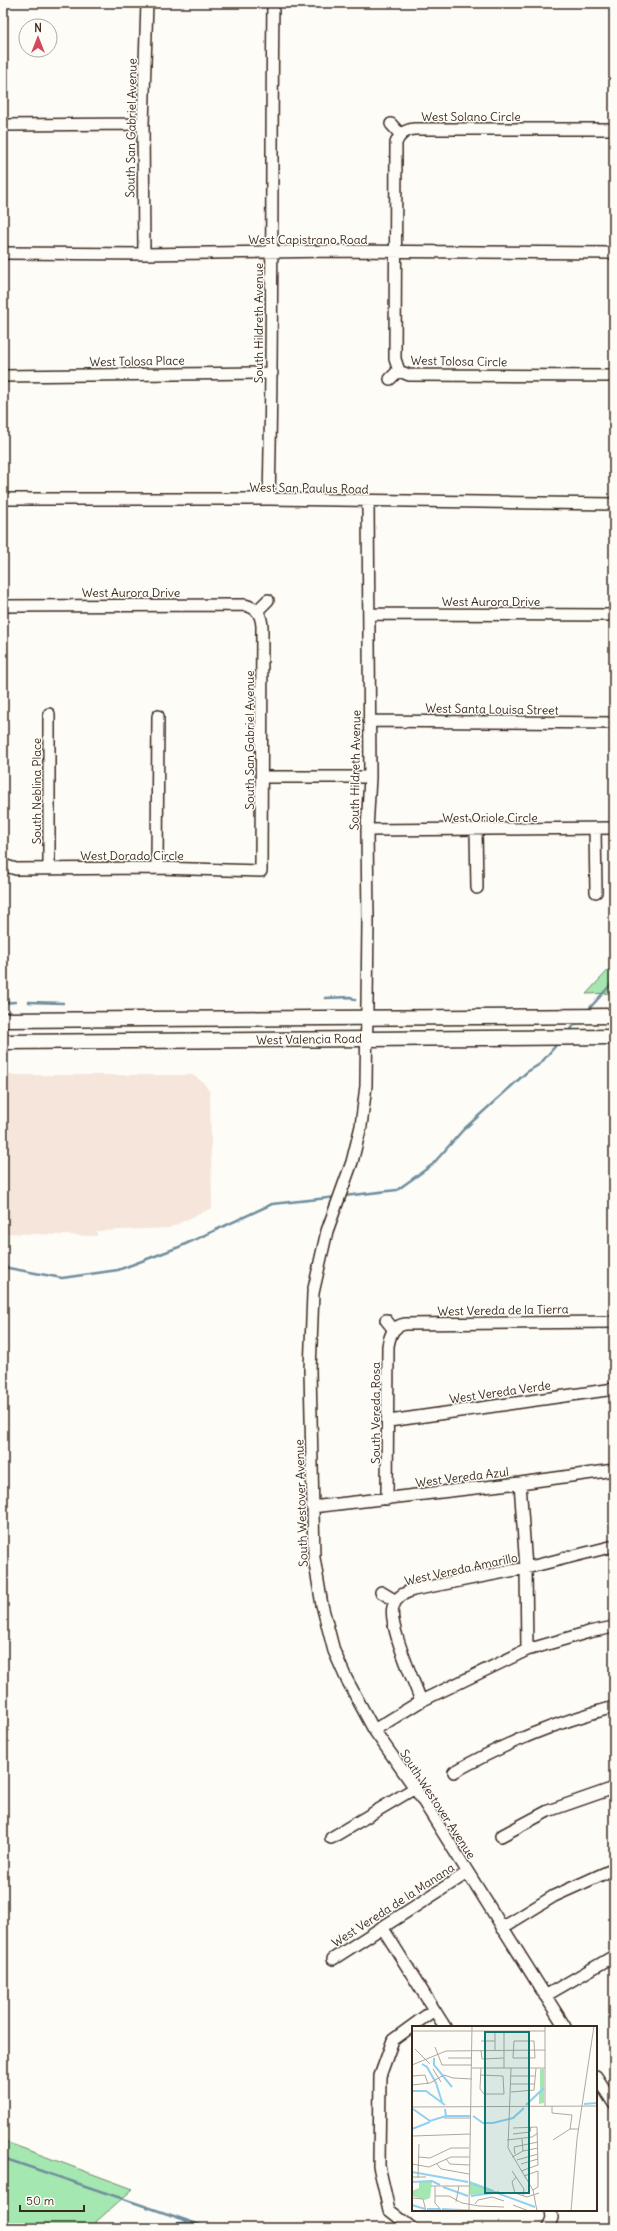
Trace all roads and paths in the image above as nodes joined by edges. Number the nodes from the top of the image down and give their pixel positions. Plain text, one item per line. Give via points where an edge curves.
1 (147, 3) edge
2 (273, 3) edge
3 (143, 124) junction
4 (392, 124) dead end
5 (3, 125) edge
6 (614, 129) edge
7 (401, 135) junction
8 (271, 252) junction
9 (3, 253) edge
10 (396, 253) junction
11 (614, 253) edge
12 (144, 254) junction
13 (399, 370) junction
14 (272, 373) junction
15 (3, 376) edge
16 (614, 376) edge
17 (390, 379) dead end
18 (3, 499) edge
19 (269, 499) junction
20 (368, 502) junction
21 (614, 504) edge
22 (268, 600) dead end
23 (3, 606) edge
24 (257, 611) junction
25 (368, 614) junction
26 (614, 615) edge
27 (49, 714) dead end
28 (158, 716) dead end
29 (369, 721) junction
30 (614, 723) edge
31 (370, 777) junction
32 (263, 778) junction
33 (614, 828) edge
34 (595, 829) junction
35 (367, 830) junction
36 (476, 830) junction
37 (3, 865) edge
38 (49, 868) junction
39 (157, 868) junction
40 (261, 870) joint
41 (477, 888) dead end
42 (596, 892) dead end
43 (366, 1017) junction
44 (609, 1017) edge
45 (3, 1020) edge
46 (87, 1020) junction
47 (614, 1037) edge
48 (366, 1038) junction
49 (84, 1041) junction
50 (3, 1042) edge
51 (386, 1320) dead end
52 (614, 1322) edge
53 (394, 1330) junction
54 (614, 1389) edge
55 (389, 1421) junction
56 (614, 1470) edge
57 (520, 1483) junction
58 (387, 1499) junction
59 (312, 1507) junction
60 (614, 1546) edge
61 (526, 1568) junction
62 (381, 1592) dead end
63 (396, 1601) junction
64 (614, 1627) edge
65 (527, 1650) junction
66 (421, 1701) junction
67 (614, 1707) edge
68 (374, 1730) junction
69 (454, 1772) dead end
70 (414, 1788) junction
71 (614, 1788) edge
72 (502, 1836) dead end
73 (331, 1838) dead end
74 (614, 1869) edge
75 (467, 1873) junction
76 (382, 1927) junction
77 (502, 1928) junction
78 (614, 1956) edge
79 (333, 1959) dead end
80 (545, 1996) junction
81 (434, 2010) junction
82 (412, 2026) edge
83 (412, 2026) edge
84 (444, 2026) edge
85 (564, 2026) edge
86 (597, 2078) edge
87 (614, 2104) edge
88 (551, 2211) edge
89 (412, 2228) edge
90 (548, 2228) edge

1 - 3 street, South San Gabriel Avenue
2 - 8 street, South Hildreth Avenue
3 - 5 street
3 - 12 street, South San Gabriel Avenue
4 - 7 street
6 - 7 street, West Solano Circle via 414,129
7 - 10 street via 396,143
8 - 10 street, West Capistrano Road
8 - 12 street, West Capistrano Road
8 - 14 street, South Hildreth Avenue
9 - 12 street, West Capistrano Road
10 - 11 street, West Capistrano Road
10 - 13 street, West Tolosa Circle via 395,359
13 - 16 street, West Tolosa Circle via 409,375
13 - 17 street
14 - 15 street, West Tolosa Place
14 - 19 street, South Hildreth Avenue
18 - 19 street, West San Paulus Road
19 - 20 street, West San Paulus Road
20 - 21 street, West San Paulus Road
20 - 25 street, South Hildreth Avenue
22 - 24 street
23 - 24 street, West Aurora Drive via 244,605
24 - 32 street, South San Gabriel Avenue via 262,626
25 - 26 street, West Aurora Drive
25 - 29 street, South Hildreth Avenue
27 - 38 street, South Neblina Place
28 - 39 street
29 - 30 street, West Santa Louisa Street
29 - 31 street, South Hildreth Avenue
31 - 32 street
31 - 35 street, South Hildreth Avenue
32 - 40 street, South San Gabriel Avenue
33 - 34 street, West Oriole Circle
34 - 36 street, West Oriole Circle
34 - 42 street
35 - 36 street, West Oriole Circle
35 - 43 street, South Hildreth Avenue
36 - 41 street
37 - 38 street, West Dorado Circle via 16,869
38 - 39 street, West Dorado Circle
39 - 40 street, West Dorado Circle
43 - 44 main road, West Valencia Road
43 - 46 main road, West Valencia Road
43 - 48 street, South Hildreth Avenue
45 - 46 main road, West Valencia Road
46 - 49 main road
47 - 48 main road, West Valencia Road
48 - 49 main road, West Valencia Road
48 - 59 street, South Westover Avenue via 366,1086 361,1126 318,1263 311,1309
49 - 50 main road, West Valencia Road
51 - 53 street
52 - 53 street, West Vereda de la Tierra via 405,1324
53 - 55 street, South Vereda Rosa via 390,1334 388,1346
54 - 55 street, West Vereda Verde
55 - 58 street, South Vereda Rosa
56 - 57 street, West Vereda Azul
57 - 58 street, West Vereda Azul
57 - 61 street
58 - 59 street, West Vereda Azul
59 - 68 street, South Westover Avenue via 314,1558 322,1605 346,1678
60 - 61 street, West Vereda Amarillo
61 - 63 street, West Vereda Amarillo via 413,1590
61 - 65 street
62 - 63 street
63 - 66 street, West Vereda Amarillo via 392,1611 392,1622
64 - 65 street
65 - 66 street
66 - 68 street
67 - 69 street via 550,1726
68 - 70 street, South Westover Avenue
70 - 73 street
70 - 75 street, South Westover Avenue
71 - 72 street via 548,1811
74 - 77 street via 554,1896
75 - 76 street, West Vereda de la Manana
75 - 77 street, South Westover Avenue
76 - 79 street, West Vereda de la Manana
76 - 81 street
77 - 80 street, South Westover Avenue
78 - 80 street
80 - 85 street, South Westover Avenue
81 - 82 street
81 - 84 street
83 - 89 street via 393,2040 380,2076 379,2166 389,2210
86 - 87 street
88 - 90 street via 552,2218

